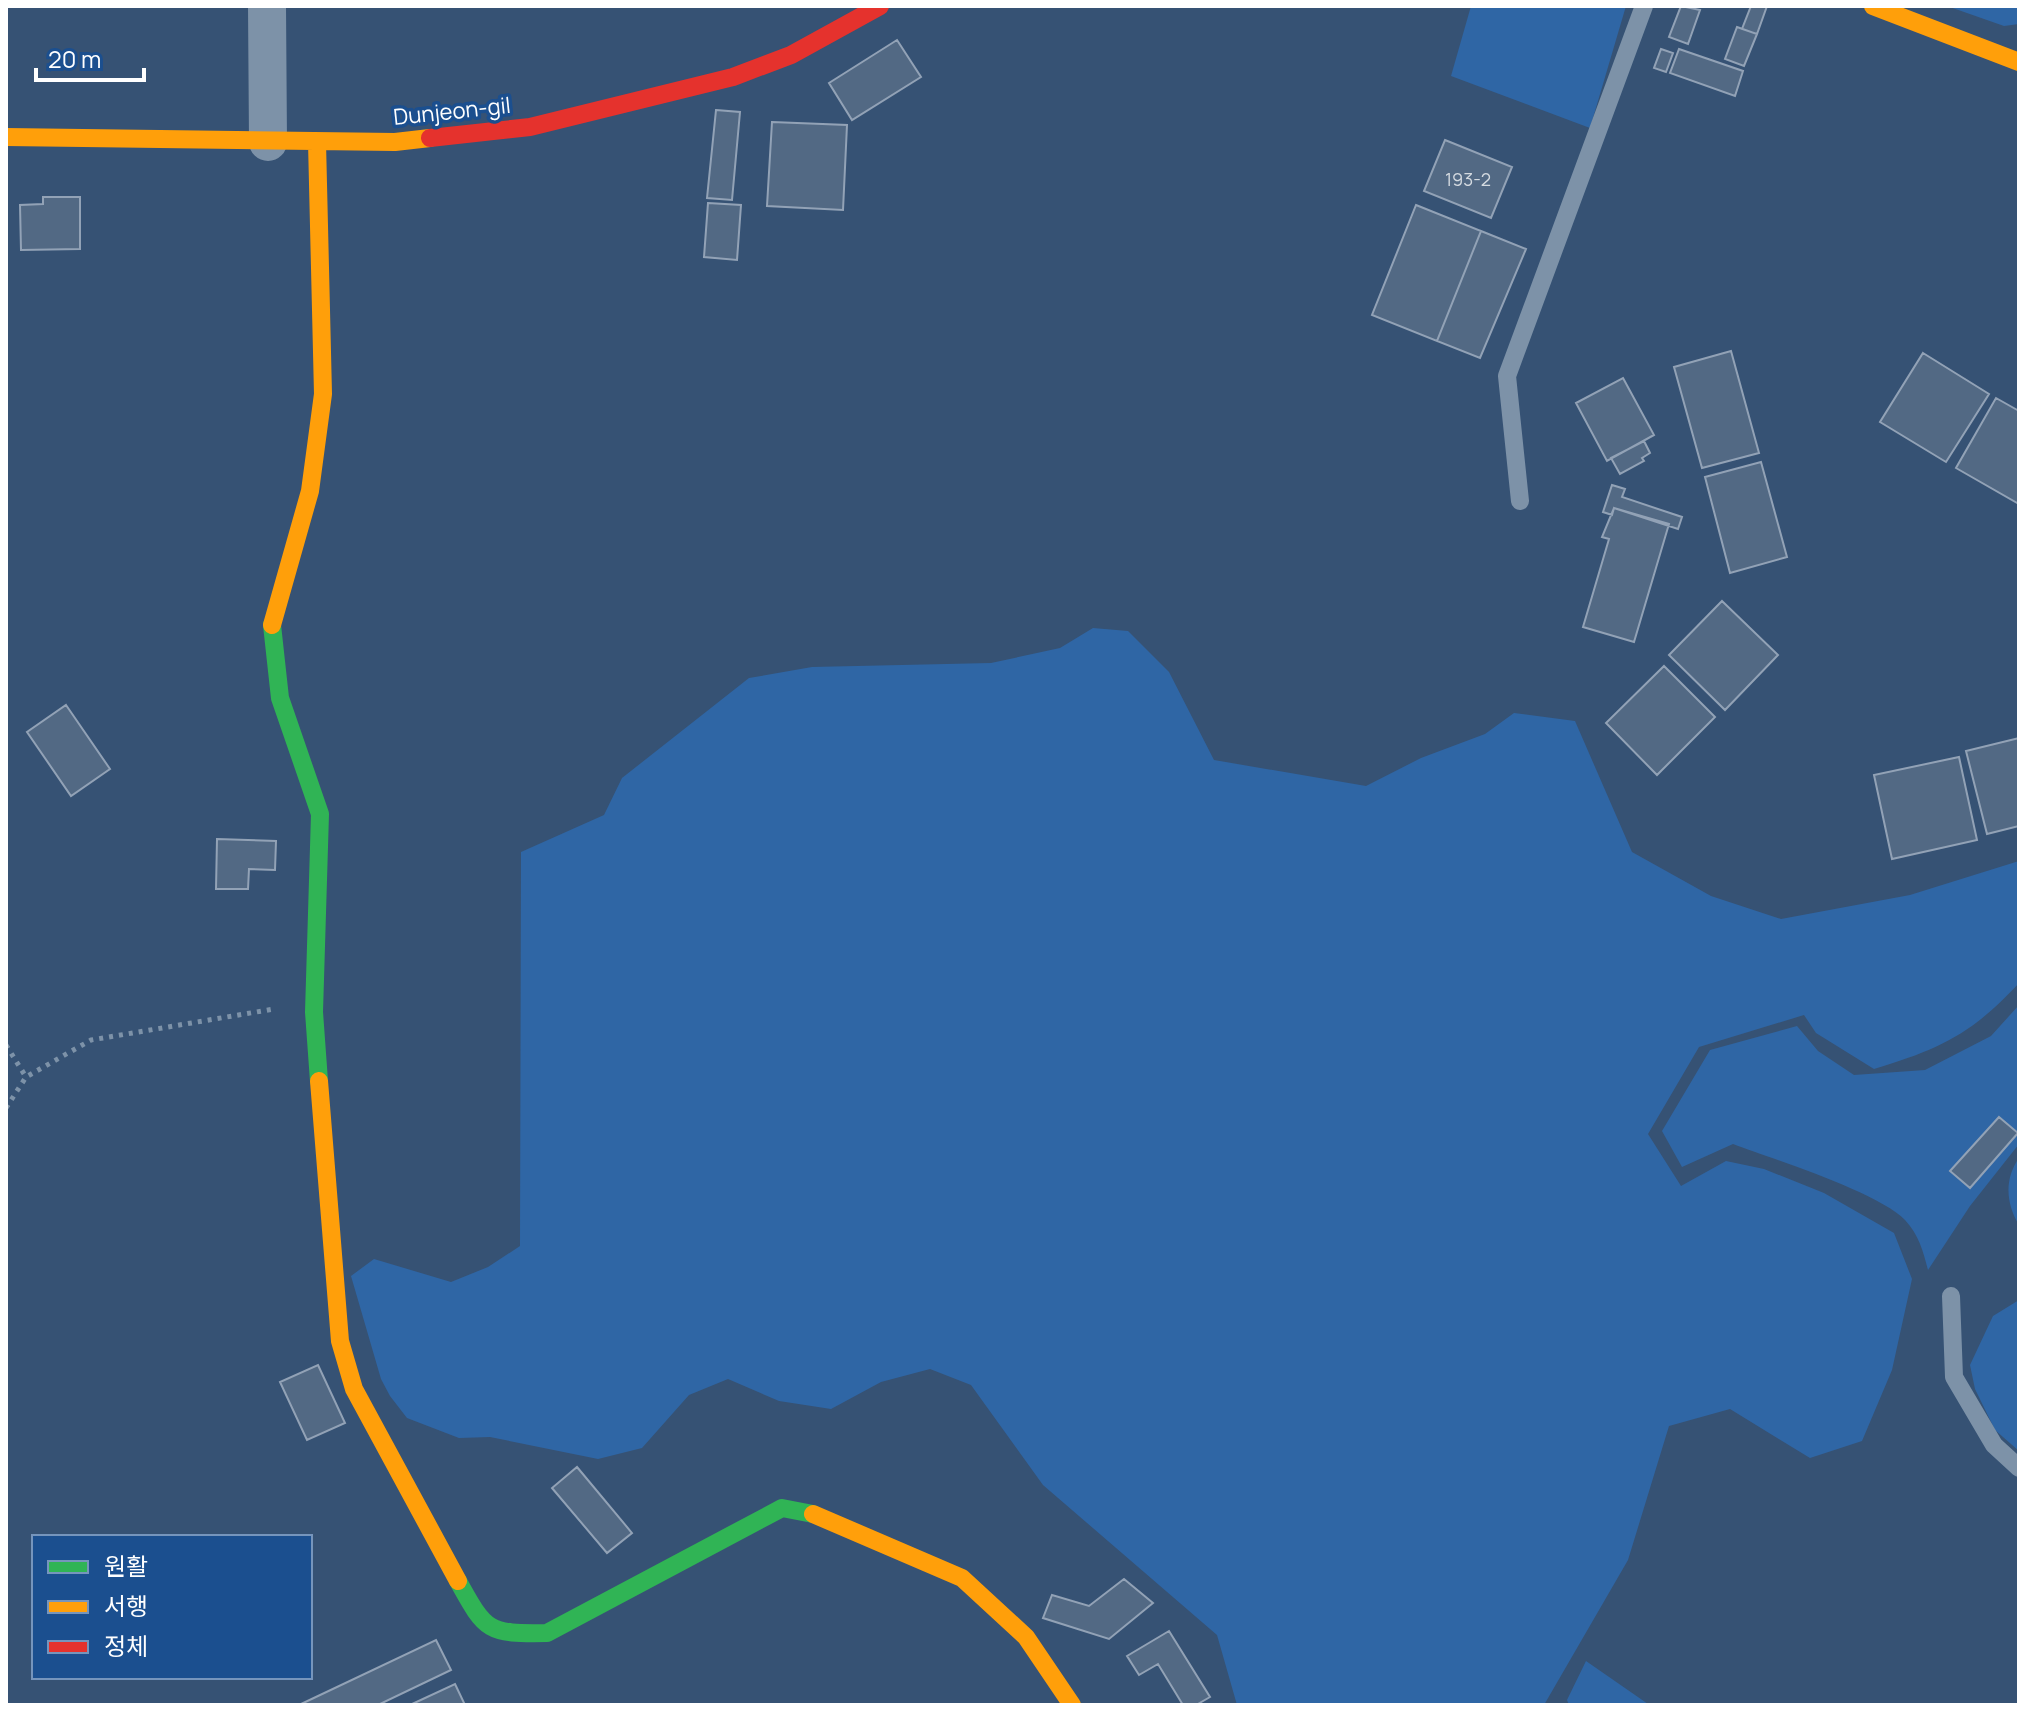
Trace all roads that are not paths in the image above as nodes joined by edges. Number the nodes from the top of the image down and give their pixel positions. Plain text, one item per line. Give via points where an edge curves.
1 (267, 6) edge
2 (880, 6) edge
3 (1644, 6) edge
4 (1873, 6) edge
5 (2019, 62) edge
6 (6, 137) edge
7 (268, 142) junction
8 (317, 142) junction
9 (1520, 501) dead end
10 (1951, 1296) dead end
11 (2019, 1468) edge
12 (1072, 1705) edge

1 - 7 street
2 - 8 street, Dunjeon-gil via 791,55 733,77 610,110 461,137
3 - 9 lane via 1507,376
4 - 5 street
6 - 7 street, Dunjeon-gil
7 - 8 street, Dunjeon-gil
8 - 12 street via 323,394 310,491 272,621 280,698 320,814 315,1002 340,1341 354,1389 479,1620 503,1634 547,1633 782,1508 816,1515 962,1578 1026,1637
10 - 11 lane via 1954,1377 1994,1445

